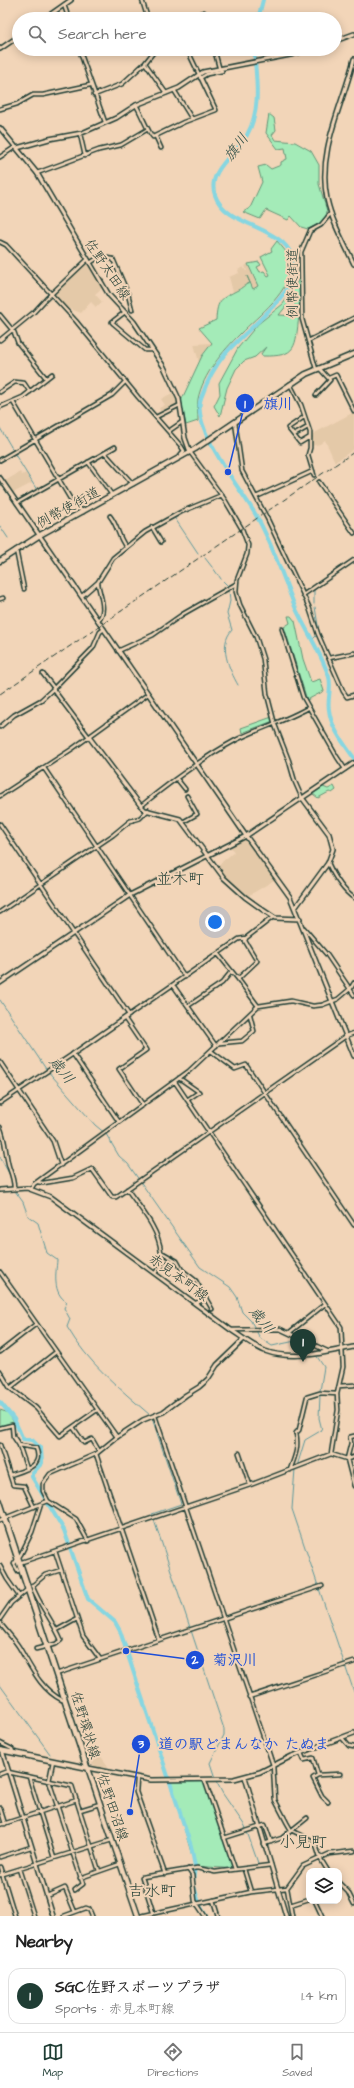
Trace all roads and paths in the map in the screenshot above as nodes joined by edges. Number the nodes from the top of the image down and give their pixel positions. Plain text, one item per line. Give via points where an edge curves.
1 (71, 0) edge
2 (142, 0) edge
3 (64, 5) junction
4 (54, 12) edge
5 (66, 12) edge
6 (146, 12) edge
7 (354, 34) edge
8 (342, 38) edge
9 (12, 41) edge
10 (0, 49) edge
11 (80, 56) edge
12 (150, 56) edge
13 (190, 56) edge
14 (216, 56) edge
15 (282, 56) edge
16 (354, 59) edge
17 (145, 63) junction
18 (200, 76) junction
19 (90, 85) junction
20 (174, 90) junction
21 (166, 93) junction
22 (94, 95) junction
23 (136, 105) junction
24 (0, 109) edge
25 (192, 119) junction
26 (105, 122) junction
27 (0, 128) edge
28 (148, 129) junction
29 (80, 134) junction
30 (156, 137) junction
31 (16, 147) junction
32 (161, 148) dead end
33 (86, 156) junction
34 (0, 157) edge
35 (37, 173) junction
36 (331, 213) junction
37 (0, 242) edge
38 (87, 260) junction
39 (90, 264) junction
40 (354, 264) edge
41 (51, 294) junction
42 (132, 310) dead end
43 (125, 312) junction
44 (0, 315) edge
45 (354, 318) edge
46 (12, 330) junction
47 (0, 340) edge
48 (308, 342) junction
49 (152, 350) junction
50 (354, 354) edge
51 (317, 368) junction
52 (52, 374) dead end
53 (46, 378) junction
54 (329, 378) junction
55 (125, 382) junction
56 (290, 384) junction
57 (0, 392) edge
58 (30, 392) junction
59 (316, 394) dead end
60 (13, 402) junction
61 (180, 405) junction
62 (0, 407) edge
63 (354, 411) edge
64 (156, 417) junction
65 (304, 417) junction
66 (182, 422) junction
67 (235, 422) junction
68 (308, 427) junction
69 (169, 431) junction
70 (294, 435) junction
71 (310, 437) junction
72 (35, 439) junction
73 (115, 447) dead end
74 (192, 451) junction
75 (105, 453) junction
76 (183, 456) junction
77 (0, 460) edge
78 (88, 462) junction
79 (313, 471) junction
80 (314, 475) dead end
81 (0, 478) edge
82 (58, 479) junction
83 (319, 482) dead end
84 (133, 484) junction
85 (112, 495) junction
86 (222, 495) junction
87 (256, 498) junction
88 (17, 503) junction
89 (83, 512) junction
90 (110, 516) dead end
91 (152, 527) junction
92 (354, 532) edge
93 (40, 535) junction
94 (162, 542) dead end
95 (126, 547) junction
96 (16, 550) junction
97 (354, 560) edge
98 (0, 561) edge
99 (98, 582) junction
100 (236, 584) junction
101 (24, 589) dead end
102 (303, 595) junction
103 (82, 596) junction
104 (98, 620) junction
105 (104, 629) junction
106 (282, 629) dead end
107 (118, 651) junction
108 (354, 653) edge
109 (328, 658) junction
110 (43, 674) dead end
111 (53, 688) junction
112 (148, 694) junction
113 (354, 695) edge
114 (308, 708) junction
115 (275, 725) junction
116 (0, 727) edge
117 (89, 737) junction
118 (354, 763) edge
119 (197, 765) junction
120 (44, 768) junction
121 (346, 769) junction
122 (177, 779) junction
123 (185, 789) dead end
124 (0, 796) edge
125 (187, 796) dead end
126 (303, 799) junction
127 (141, 806) junction
128 (148, 810) junction
129 (183, 822) junction
130 (0, 824) edge
131 (246, 836) junction
132 (97, 846) junction
133 (207, 856) junction
134 (328, 863) junction
135 (41, 884) junction
136 (130, 895) junction
137 (354, 898) edge
138 (295, 908) junction
139 (0, 912) edge
140 (273, 916) junction
141 (300, 919) junction
142 (304, 928) junction
143 (73, 933) junction
144 (246, 938) junction
145 (218, 954) junction
146 (231, 972) junction
147 (185, 977) junction
148 (238, 979) junction
149 (0, 983) edge
150 (354, 983) edge
151 (173, 985) junction
152 (349, 990) junction
153 (354, 994) edge
154 (332, 1002) junction
155 (188, 1006) junction
156 (258, 1006) junction
157 (250, 1015) junction
158 (129, 1016) junction
159 (125, 1019) junction
160 (354, 1033) edge
161 (346, 1036) junction
162 (219, 1042) junction
163 (216, 1046) junction
164 (211, 1051) junction
165 (73, 1054) junction
166 (354, 1056) edge
167 (0, 1062) edge
168 (180, 1078) junction
169 (175, 1082) junction
170 (19, 1090) junction
171 (266, 1094) junction
172 (187, 1100) junction
173 (0, 1103) edge
174 (143, 1105) junction
175 (119, 1122) junction
176 (0, 1127) edge
177 (209, 1133) junction
178 (61, 1164) junction
179 (37, 1182) junction
180 (14, 1188) junction
181 (31, 1189) junction
182 (127, 1189) junction
183 (0, 1190) edge
184 (354, 1225) edge
185 (175, 1260) junction
186 (0, 1272) edge
187 (155, 1273) junction
188 (206, 1299) junction
189 (196, 1303) junction
190 (325, 1304) junction
191 (212, 1309) dead end
192 (36, 1324) junction
193 (231, 1330) junction
194 (290, 1332) junction
195 (244, 1339) junction
196 (354, 1347) edge
197 (342, 1349) junction
198 (327, 1351) junction
199 (0, 1352) edge
200 (56, 1352) junction
201 (0, 1371) edge
202 (354, 1385) edge
203 (339, 1386) junction
204 (10, 1388) junction
205 (337, 1394) junction
206 (97, 1410) junction
207 (155, 1416) junction
208 (73, 1427) junction
209 (0, 1428) edge
210 (354, 1436) edge
211 (117, 1437) junction
212 (0, 1445) edge
213 (19, 1445) junction
214 (99, 1451) junction
215 (239, 1453) dead end
216 (96, 1454) junction
217 (330, 1454) junction
218 (354, 1457) edge
219 (347, 1459) junction
220 (27, 1469) junction
221 (290, 1470) junction
222 (354, 1472) edge
223 (350, 1474) junction
224 (10, 1475) junction
225 (354, 1484) edge
226 (250, 1485) junction
227 (0, 1500) edge
228 (48, 1501) junction
229 (41, 1504) junction
230 (187, 1506) junction
231 (34, 1507) junction
232 (0, 1508) edge
233 (3, 1519) edge
234 (121, 1529) junction
235 (88, 1541) junction
236 (55, 1551) junction
237 (18, 1558) junction
238 (20, 1563) junction
239 (0, 1566) edge
240 (61, 1570) junction
241 (18, 1571) dead end
242 (322, 1586) dead end
243 (29, 1588) junction
244 (19, 1596) junction
245 (0, 1619) edge
246 (77, 1619) junction
247 (223, 1619) junction
248 (0, 1623) edge
249 (57, 1630) junction
250 (159, 1640) junction
251 (47, 1646) junction
252 (36, 1649) dead end
253 (100, 1659) junction
254 (354, 1662) edge
255 (56, 1674) junction
256 (249, 1697) junction
257 (65, 1699) junction
258 (354, 1733) edge
259 (342, 1738) junction
260 (0, 1743) edge
261 (354, 1747) edge
262 (1, 1752) edge
263 (13, 1752) junction
264 (301, 1753) junction
265 (53, 1761) junction
266 (273, 1765) junction
267 (88, 1768) junction
268 (8, 1772) junction
269 (0, 1774) edge
270 (340, 1774) dead end
271 (318, 1775) junction
272 (29, 1776) junction
273 (245, 1777) junction
274 (138, 1778) junction
275 (49, 1781) junction
276 (205, 1781) junction
277 (77, 1800) junction
278 (328, 1802) dead end
279 (100, 1804) junction
280 (57, 1807) junction
281 (0, 1808) edge
282 (80, 1810) junction
283 (41, 1812) junction
284 (22, 1818) junction
285 (307, 1818) dead end
286 (5, 1824) junction
287 (0, 1825) edge
288 (259, 1826) junction
289 (291, 1830) junction
290 (224, 1838) junction
291 (112, 1840) junction
292 (272, 1842) junction
293 (264, 1844) junction
294 (31, 1847) junction
295 (92, 1847) junction
296 (354, 1851) edge
297 (72, 1853) junction
298 (0, 1856) edge
299 (54, 1858) junction
300 (320, 1858) junction
301 (37, 1864) junction
302 (120, 1864) junction
303 (271, 1865) junction
304 (0, 1867) edge
305 (326, 1868) edge
306 (188, 1869) junction
307 (244, 1869) junction
308 (19, 1870) junction
309 (235, 1870) junction
310 (99, 1871) junction
311 (165, 1874) junction
312 (1, 1875) edge
313 (80, 1878) junction
314 (342, 1886) edge
315 (278, 1888) junction
316 (287, 1888) junction
317 (75, 1890) dead end
318 (251, 1892) junction
319 (47, 1896) junction
320 (213, 1900) junction
321 (306, 1900) edge
322 (196, 1903) junction
323 (316, 1904) edge
324 (354, 1904) edge
325 (290, 1905) junction
326 (75, 1912) junction
327 (153, 1912) junction
328 (150, 1915) edge
329 (15, 1916) edge
330 (34, 1916) edge
331 (53, 1916) edge
332 (64, 1916) edge
333 (92, 1916) edge
334 (140, 1916) edge
335 (205, 1916) edge
336 (218, 1916) edge
337 (286, 1916) edge
338 (292, 1916) edge
339 (322, 1916) edge

1 - 3 street
2 - 6 street
3 - 4 street
3 - 5 street
7 - 8 street
9 - 10 street
11 - 19 street
12 - 17 street
13 - 18 street
14 - 18 street via 220,70
15 - 18 street
16 - 36 street via 326,154 324,179
17 - 21 street
17 - 22 street via 122,84
18 - 20 street
18 - 25 street via 216,110
19 - 22 street
19 - 24 street via 33,95 18,104
20 - 21 street
20 - 25 street
21 - 23 street
22 - 26 street
23 - 26 street
23 - 28 street
25 - 30 street
26 - 29 street
27 - 31 street, 佐野太田線
28 - 30 street via 151,136
28 - 33 street via 121,145 101,149
29 - 31 street
29 - 33 street
30 - 32 street
31 - 34 street
31 - 35 street, 佐野太田線
33 - 35 street
35 - 38 street, 佐野太田線
36 - 40 street
36 - 48 street, 例幣使街道 via 321,225 310,231 301,249 302,319
37 - 41 street via 6,245
38 - 39 street, 佐野太田線
38 - 41 street
39 - 42 street via 99,257 115,262
39 - 43 street, 佐野太田線 via 109,295
41 - 46 street
41 - 55 street
43 - 49 street, 佐野太田線
43 - 49 street via 112,322 145,350
44 - 46 street
45 - 48 street
46 - 47 street
46 - 53 street via 18,343
48 - 51 street, 例幣使街道
49 - 61 street, 佐野太田線 via 176,390
50 - 51 main road
51 - 54 street
51 - 56 main road, 例幣使街道
52 - 53 street
53 - 58 street
54 - 59 street
54 - 63 street via 336,374
55 - 64 street
55 - 72 street via 112,395
56 - 65 street
56 - 67 main road, 例幣使街道
57 - 58 street via 17,382 25,384
58 - 60 street
60 - 62 street
60 - 72 street
61 - 64 street
61 - 66 street, 佐野太田線
64 - 69 street
65 - 68 street
65 - 70 street via 288,428
66 - 69 street
66 - 74 street, 佐野太田線
67 - 74 main road, 例幣使街道
67 - 87 street via 240,466
68 - 70 street
68 - 71 street
69 - 76 street via 184,450 181,454
70 - 71 street via 300,443
71 - 79 street via 308,455
72 - 77 street
72 - 82 street
73 - 75 street
74 - 76 main road, 例幣使街道
74 - 86 street
75 - 78 street
75 - 84 street
76 - 84 main road, 例幣使街道
78 - 82 street
78 - 85 street
79 - 80 street
79 - 87 street
81 - 88 street
82 - 88 street
82 - 89 street via 71,500
83 - 92 street
84 - 85 main road, 例幣使街道
85 - 89 main road, 例幣使街道
86 - 91 street
86 - 100 street via 242,529 248,545
87 - 102 street
88 - 93 street
89 - 93 main road, 例幣使街道
90 - 95 street
91 - 94 street
91 - 95 street
93 - 96 main road, 例幣使街道
93 - 103 street
95 - 99 street via 111,561
96 - 98 main road, 例幣使街道
96 - 101 street
97 - 102 street
99 - 103 street
99 - 104 street via 103,607 102,616
100 - 107 street via 183,614 153,635
100 - 115 street via 239,601 263,659 267,694
102 - 109 street
103 - 104 street
104 - 105 street
105 - 107 street
105 - 111 street via 93,648
106 - 114 street
107 - 112 street
108 - 109 street
109 - 113 street via 345,695
110 - 111 street
111 - 116 street via 41,700 14,715
111 - 117 street
112 - 117 street
112 - 119 street
114 - 115 street
114 - 121 street
115 - 119 street via 237,740
115 - 126 street
117 - 120 street
117 - 127 street
118 - 121 street
119 - 122 street
119 - 131 street
120 - 124 street
120 - 132 street
121 - 126 street
122 - 123 street
122 - 127 street
125 - 129 street via 197,814
126 - 131 street
126 - 134 street via 331,838 332,853
127 - 128 street
128 - 129 street via 178,818
128 - 132 street
129 - 133 street
130 - 135 street
131 - 133 street
131 - 138 street via 278,878
132 - 135 street
132 - 136 street
133 - 136 street
133 - 140 street via 224,878 245,897
134 - 137 street via 335,877
134 - 138 street
135 - 139 street
135 - 143 street
136 - 143 street
136 - 147 street
138 - 141 street
140 - 141 street
140 - 144 street
141 - 142 street
142 - 152 street via 327,955
142 - 154 street
143 - 149 street
143 - 158 street
144 - 145 street
144 - 148 street via 257,961
145 - 146 street
145 - 147 street
146 - 148 street
146 - 155 street via 222,983
147 - 151 street
148 - 156 street
150 - 152 street
151 - 155 street
151 - 158 street
152 - 153 street
152 - 154 street
154 - 156 street via 314,1006 288,1001
154 - 161 street
155 - 163 street
156 - 157 street
157 - 162 street
157 - 162 street via 254,1031 242,1041
158 - 159 street
159 - 165 street
159 - 174 street via 146,1050 119,1069
160 - 161 street
161 - 166 street
161 - 171 street
162 - 163 street
163 - 164 street
164 - 168 street
164 - 171 street via 235,1068 246,1065
165 - 170 street
165 - 175 street
167 - 170 street
168 - 169 street
168 - 172 street via 199,1092
169 - 172 street
169 - 174 street
170 - 173 street
170 - 178 street via 53,1141
171 - 177 street
171 - 184 street
172 - 177 street
174 - 175 street
175 - 178 street
176 - 180 street via 6,1142
177 - 182 street
177 - 190 street
178 - 179 street
179 - 181 street
179 - 182 street via 73,1178 92,1169 112,1197
180 - 181 street, 赤見本町線
180 - 183 street, 赤見本町線
181 - 187 street, 赤見本町線 via 55,1200
182 - 185 street via 153,1226 161,1252
185 - 187 street via 159,1268
185 - 188 street via 196,1281
186 - 192 street
187 - 189 street, 赤見本町線
188 - 189 street
188 - 191 street
189 - 193 street, 赤見本町線
190 - 194 street
190 - 197 street via 341,1328
192 - 199 street
192 - 200 street
193 - 194 street via 269,1328
193 - 195 street, 赤見本町線
194 - 198 street
195 - 198 street, 赤見本町線 via 271,1353 290,1355
195 - 207 street via 217,1365 203,1384
196 - 197 street, 赤見本町線
197 - 198 street, 赤見本町線
197 - 203 street via 343,1367
200 - 204 street
200 - 206 street
201 - 204 street
202 - 203 street
203 - 205 street
204 - 208 street via 36,1408 60,1436
205 - 217 street via 338,1410
205 - 221 street via 320,1393 307,1397 307,1405 296,1433 298,1447
206 - 208 street
206 - 211 street
207 - 211 street via 143,1420
207 - 230 street
208 - 214 street via 84,1444 92,1439
209 - 213 street via 12,1425 13,1436
210 - 219 street via 350,1437
211 - 214 street
212 - 224 street
213 - 220 street
213 - 220 street via 36,1448 38,1453 35,1465
214 - 216 street
215 - 226 street
216 - 228 street via 47,1476 42,1487
216 - 234 street
217 - 219 street
217 - 221 street
218 - 219 street
219 - 223 street
220 - 224 street
221 - 226 street
222 - 223 street
223 - 225 street
224 - 231 street via 14,1486 24,1486
226 - 230 street
227 - 233 street, 佐野環状線
228 - 229 street
228 - 235 street via 76,1519
229 - 231 street
229 - 237 street via 35,1525
230 - 234 street
230 - 247 street
231 - 233 street
232 - 233 street, 佐野環状線
233 - 237 street, 佐野環状線
234 - 235 street
234 - 250 street
235 - 236 street
236 - 238 street
236 - 240 street
237 - 238 street, 佐野環状線
237 - 241 street via 14,1565
238 - 243 street, 佐野環状線
239 - 244 street
240 - 243 street via 45,1575
240 - 246 street
242 - 247 street
243 - 244 street
243 - 249 street
243 - 251 street, 佐野環状線
244 - 245 street
246 - 249 street
246 - 253 street via 82,1636
247 - 250 street
247 - 256 street
248 - 257 street via 43,1685 54,1696
249 - 251 street via 61,1640
250 - 253 street
251 - 252 street
251 - 255 street, 佐野環状線
253 - 255 street
254 - 256 street
255 - 257 street, 佐野環状線
256 - 266 street
257 - 267 street, 佐野環状線
258 - 259 street
259 - 261 street via 349,1746
259 - 264 street
260 - 263 street
262 - 263 main road, 佐野田沼線
262 - 268 street
263 - 265 main road, 佐野田沼線
264 - 266 street
264 - 271 street via 304,1760 313,1758
265 - 267 main road, 佐野田沼線
265 - 275 street
266 - 273 street
266 - 289 street via 276,1800
267 - 274 street
267 - 279 main road, 佐野田沼線
268 - 269 street
268 - 272 street
268 - 284 street
270 - 271 street
271 - 278 street via 313,1778
272 - 275 street
272 - 283 street
273 - 276 street
273 - 288 street
274 - 276 street
274 - 311 street via 136,1792
275 - 277 street via 72,1786
275 - 280 street
276 - 290 street
277 - 280 street
277 - 282 street
279 - 282 street
279 - 291 main road, 佐野田沼線
280 - 283 street
280 - 297 street
281 - 286 street
282 - 295 street
283 - 284 street
283 - 299 street
284 - 286 street
284 - 294 street
285 - 289 street
286 - 287 street
288 - 290 street
288 - 292 street via 265,1825
288 - 293 street
289 - 292 street
289 - 300 street via 313,1840
290 - 309 street
291 - 295 street
291 - 302 main road, 佐野田沼線
292 - 293 street
293 - 303 street
294 - 298 street
294 - 301 street
295 - 297 street
295 - 310 street
296 - 300 street via 338,1852
297 - 299 street
297 - 313 street
299 - 301 street
300 - 305 street
300 - 316 street via 303,1866
301 - 308 street
301 - 319 street
302 - 310 street
302 - 334 main road, 佐野田沼線
303 - 307 street
303 - 315 street
304 - 312 street
306 - 309 street via 215,1872
306 - 311 street
306 - 322 street via 192,1875
307 - 309 street
307 - 318 street
308 - 312 street
308 - 330 street
310 - 313 street
311 - 327 street via 141,1878
312 - 329 street
313 - 317 street via 83,1884
314 - 324 street
315 - 316 street
315 - 318 street
315 - 337 street
316 - 325 street
318 - 320 street
319 - 326 street via 65,1888
319 - 331 street
320 - 322 street
320 - 336 street
321 - 325 street
322 - 327 street
322 - 335 street
323 - 339 street
325 - 338 street
326 - 332 street
326 - 333 street via 87,1908
327 - 328 street
328 - 334 street

